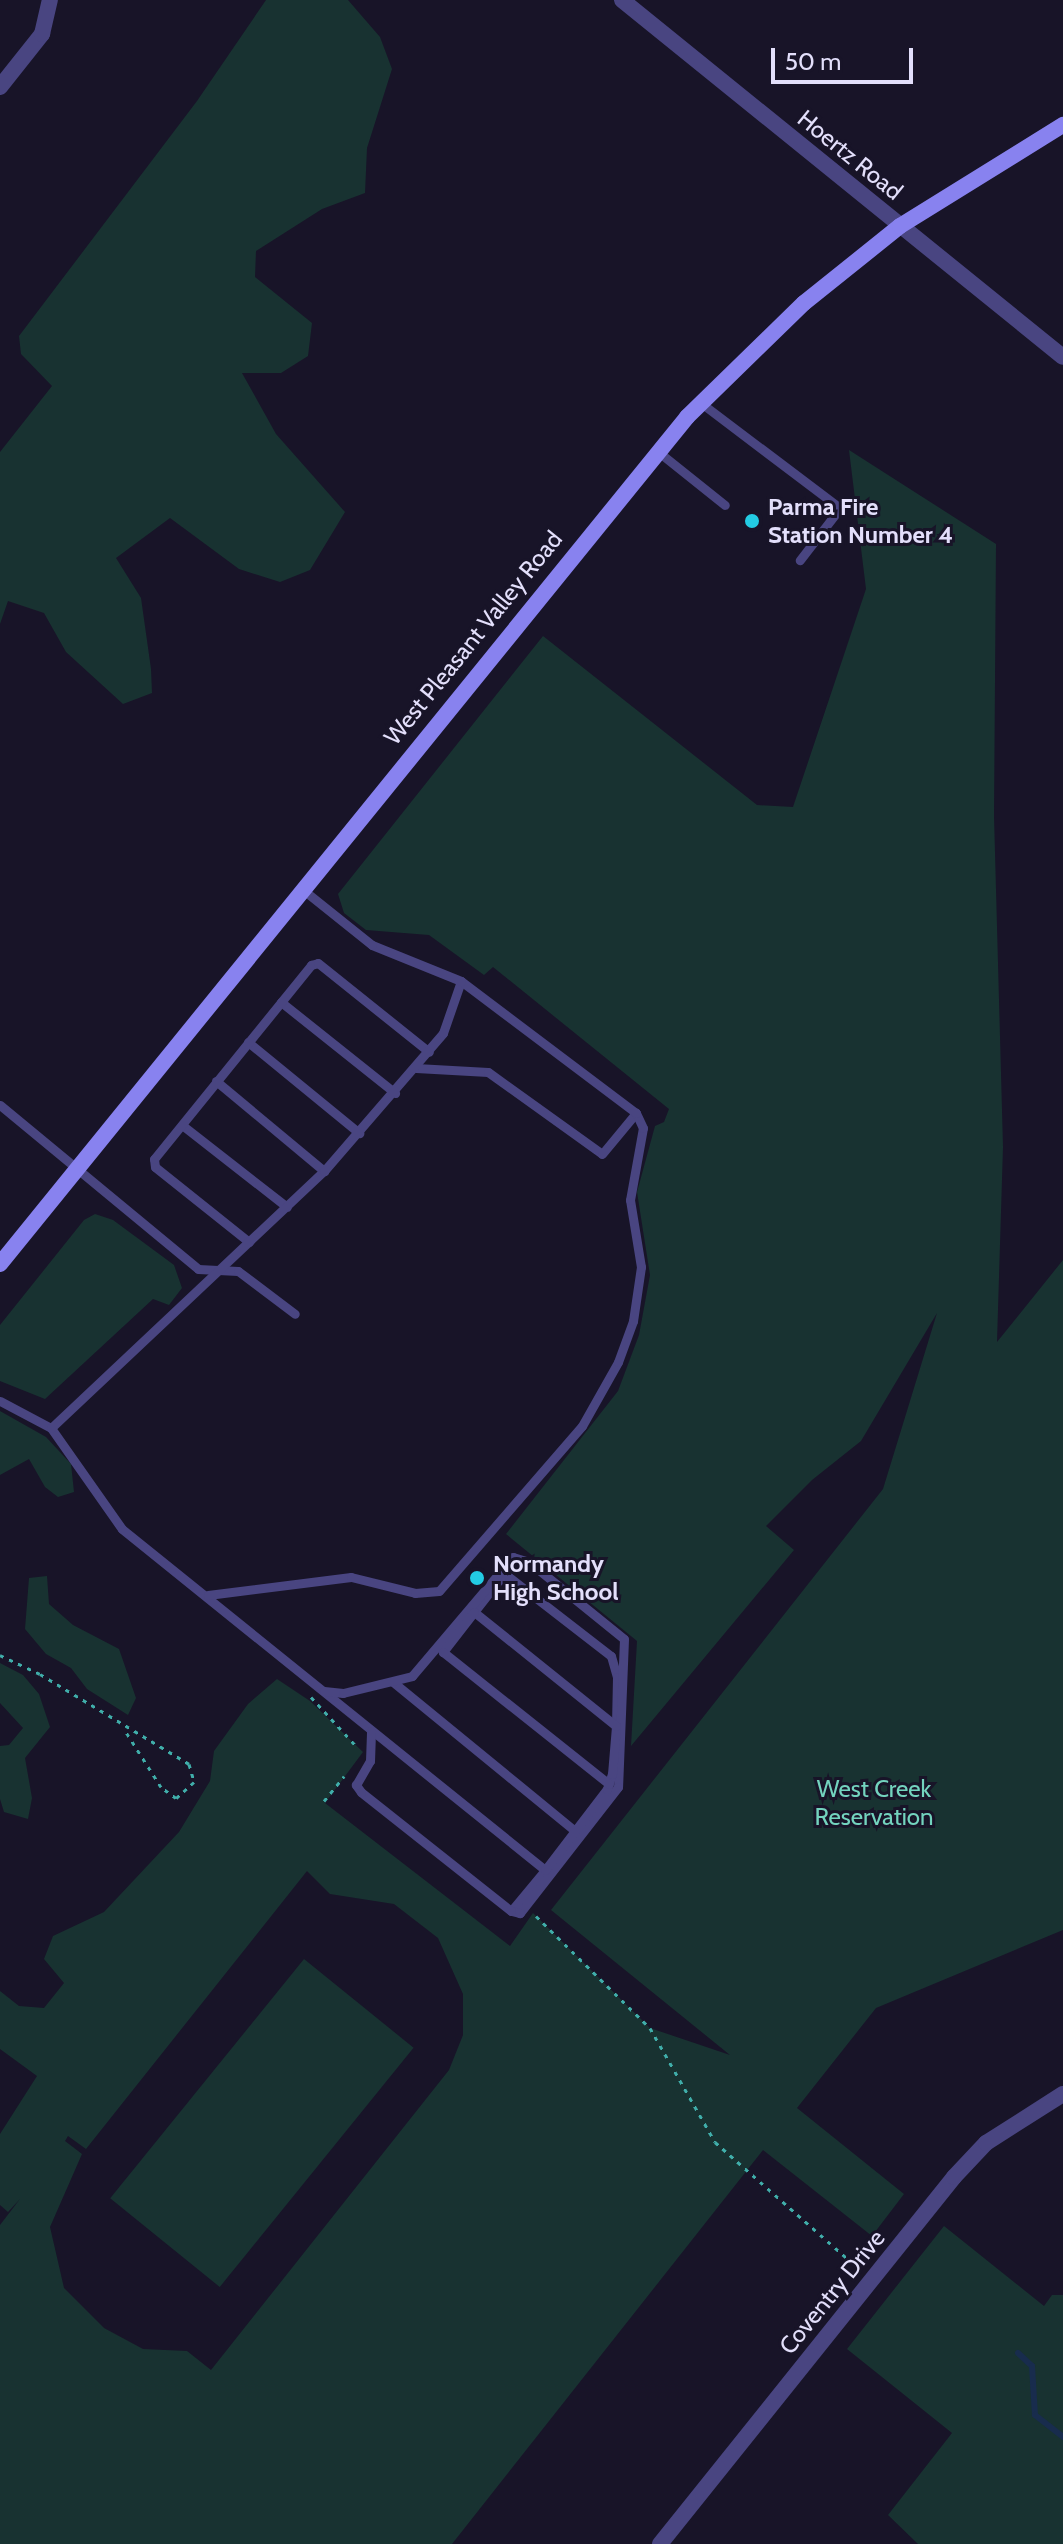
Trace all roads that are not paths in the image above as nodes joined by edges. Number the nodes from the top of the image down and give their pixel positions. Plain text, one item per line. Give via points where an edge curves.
1 (50, 0) edge
2 (622, 0) edge
3 (0, 87) edge
4 (1063, 125) edge
5 (900, 226) junction
6 (1063, 357) edge
7 (701, 403) junction
8 (656, 450) junction
9 (725, 505) dead end
10 (800, 560) dead end
11 (302, 889) junction
12 (461, 981) junction
13 (281, 1002) junction
14 (248, 1042) junction
15 (429, 1052) junction
16 (416, 1068) junction
17 (216, 1081) junction
18 (395, 1093) junction
19 (0, 1105) edge
20 (636, 1113) junction
21 (182, 1125) junction
22 (359, 1133) junction
23 (77, 1167) junction
24 (324, 1171) junction
25 (287, 1207) junction
26 (249, 1242) junction
27 (0, 1264) edge
28 (217, 1270) junction
29 (295, 1314) dead end
30 (0, 1401) edge
31 (51, 1428) junction
32 (208, 1595) junction
33 (474, 1612) junction
34 (393, 1682) junction
35 (324, 1691) junction
36 (616, 1726) junction
37 (371, 1731) junction
38 (609, 1784) junction
39 (576, 1832) junction
40 (545, 1870) junction
41 (511, 1911) junction
42 (1063, 2094) edge
43 (660, 2544) edge

1 - 3 street via 42,34
2 - 5 street, Hoertz Road
4 - 5 main road, West Pleasant Valley Road
5 - 6 street, Hoertz Road
5 - 7 main road, West Pleasant Valley Road via 804,303
7 - 8 main road, West Pleasant Valley Road
7 - 10 lane via 840,508
8 - 9 lane
8 - 11 main road, West Pleasant Valley Road
11 - 12 lane via 372,945
11 - 23 main road, West Pleasant Valley Road
12 - 15 lane via 454,1014
12 - 20 lane
13 - 14 lane
13 - 15 lane via 318,963
13 - 18 lane
14 - 17 lane
14 - 22 lane
15 - 16 lane
16 - 18 lane
16 - 20 lane via 488,1072 602,1154
17 - 21 lane
17 - 24 lane
18 - 22 lane
19 - 23 lane
20 - 32 lane via 643,1128 630,1200 641,1267 633,1321 618,1362 582,1426 522,1501 439,1591 415,1593 351,1577
21 - 25 lane
21 - 26 lane via 154,1159 155,1167
22 - 24 lane
23 - 27 main road, West Pleasant Valley Road
23 - 28 lane via 198,1269
24 - 25 lane
25 - 26 lane
26 - 28 lane
28 - 29 lane via 238,1271
28 - 31 lane
30 - 31 lane
31 - 32 lane via 122,1529
32 - 35 lane
33 - 36 lane
33 - 36 lane via 499,1580 509,1577 611,1656 617,1677
33 - 38 lane via 443,1652
34 - 35 lane via 343,1693
34 - 39 lane
34 - 41 lane via 412,1676 513,1557 529,1562 624,1639 618,1787 527,1907
35 - 37 lane
36 - 38 lane
37 - 40 lane
37 - 41 lane via 370,1761 356,1785 361,1792
38 - 39 lane
39 - 40 lane
40 - 41 lane
42 - 43 street, Coventry Drive via 986,2143 954,2177

